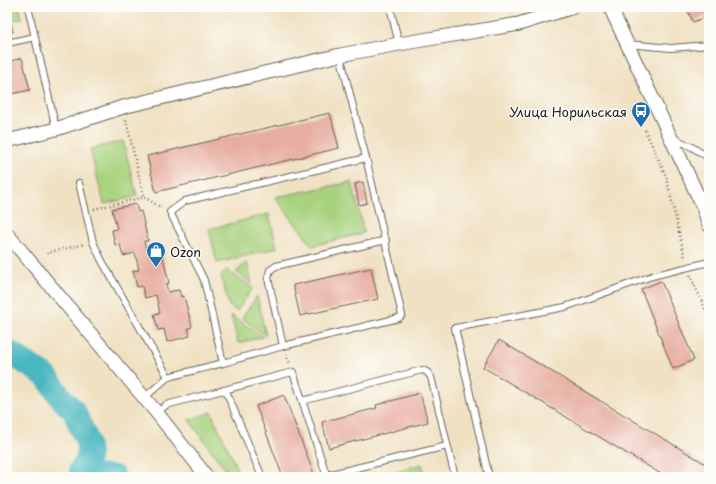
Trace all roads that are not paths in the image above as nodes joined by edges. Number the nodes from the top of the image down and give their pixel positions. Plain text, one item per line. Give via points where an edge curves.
1 (28, 7) edge
2 (390, 7) edge
3 (573, 7) edge
4 (610, 7) edge
5 (35, 37) junction
6 (7, 43) edge
7 (399, 44) junction
8 (627, 44) junction
9 (709, 45) edge
10 (340, 55) junction
11 (56, 129) junction
12 (671, 137) junction
13 (7, 141) edge
14 (366, 158) junction
15 (709, 158) edge
16 (79, 183) dead end
17 (709, 225) edge
18 (7, 234) edge
19 (386, 240) junction
20 (709, 262) edge
21 (284, 346) junction
22 (223, 363) junction
23 (168, 377) junction
24 (226, 391) junction
25 (144, 398) junction
26 (302, 402) junction
27 (158, 413) junction
28 (447, 446) junction
29 (327, 476) edge
30 (208, 477) edge
31 (262, 477) edge
32 (455, 477) edge
33 (489, 477) edge

1 - 5 lane
2 - 7 lane
3 - 7 street via 519,24
4 - 8 street
5 - 6 lane
5 - 11 lane
7 - 10 street
8 - 9 lane via 671,48
8 - 12 street
10 - 11 street via 123,108
10 - 14 lane
11 - 13 street
12 - 15 lane
12 - 17 street
14 - 19 lane
14 - 22 lane via 185,201 170,212 204,280
16 - 23 lane via 94,242 102,261
18 - 25 street
19 - 21 lane via 276,266 270,270 268,278
19 - 21 lane via 402,315 399,318
20 - 33 lane via 652,276 565,307 455,328
21 - 22 lane
22 - 23 lane
23 - 25 lane
24 - 26 lane via 293,372
24 - 27 lane via 166,405
24 - 31 lane
25 - 27 street
26 - 28 lane via 422,370 431,377
26 - 29 lane
27 - 30 street
28 - 29 lane
28 - 32 lane

